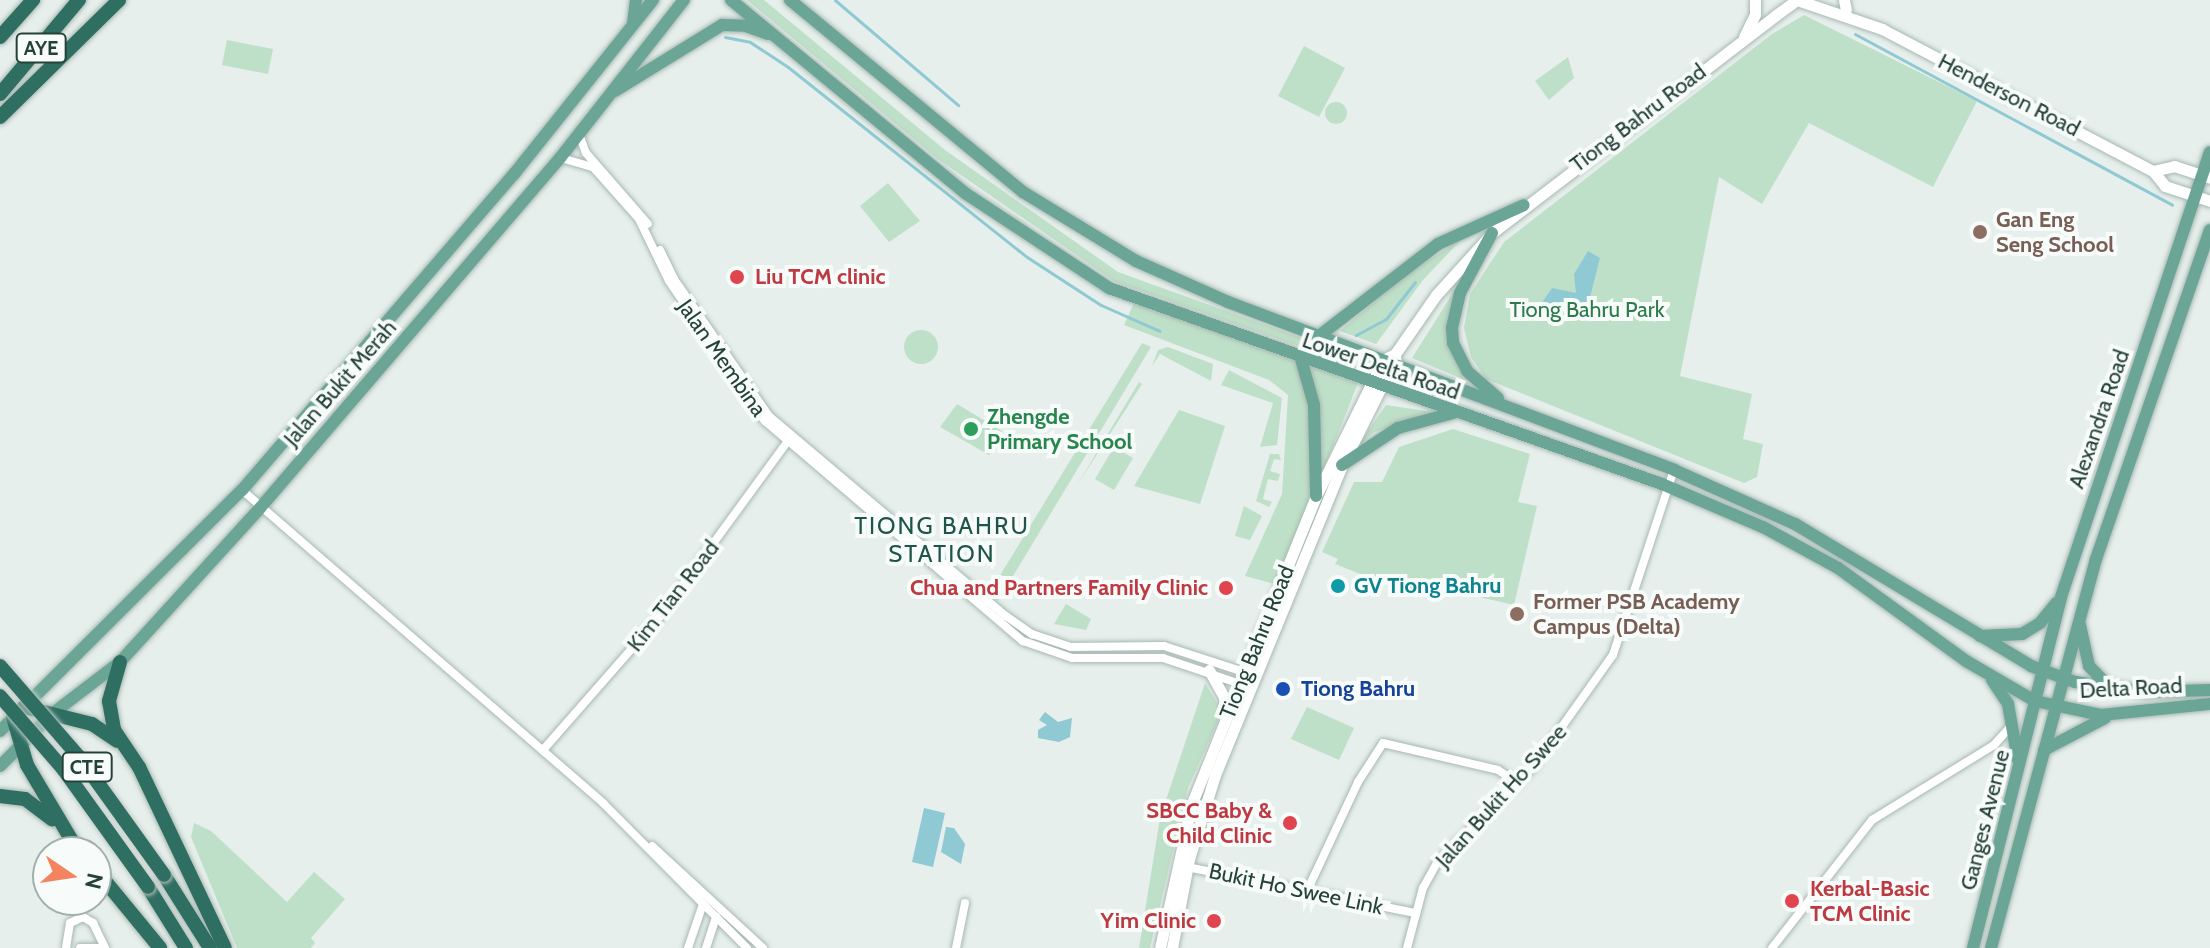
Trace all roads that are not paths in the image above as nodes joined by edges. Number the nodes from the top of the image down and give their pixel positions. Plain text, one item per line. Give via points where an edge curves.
1 (33, 0) edge
2 (79, 0) edge
3 (119, 0) edge
4 (636, 0) edge
5 (653, 0) edge
6 (684, 0) edge
7 (731, 0) edge
8 (790, 0) edge
9 (1755, 0) edge
10 (1797, 0) edge
11 (1819, 0) edge
12 (802, 5) edge
13 (1845, 5) edge
14 (1863, 21) junction
15 (632, 27) junction
16 (0, 37) edge
17 (778, 39) junction
18 (1742, 41) junction
19 (0, 94) edge
20 (610, 94) junction
21 (0, 117) edge
22 (578, 133) junction
23 (2210, 152) edge
24 (560, 158) junction
25 (2153, 171) junction
26 (2206, 177) edge
27 (2195, 197) junction
28 (2210, 201) edge
29 (1524, 205) junction
30 (2210, 230) edge
31 (1492, 233) junction
32 (1319, 336) junction
33 (1301, 359) junction
34 (1391, 360) junction
35 (1375, 385) junction
36 (1510, 407) junction
37 (1453, 413) junction
38 (791, 438) junction
39 (1342, 465) junction
40 (1674, 470) junction
41 (1669, 487) junction
42 (242, 490) junction
43 (1316, 496) junction
44 (260, 508) junction
45 (2061, 597) junction
46 (2079, 614) junction
47 (1003, 620) junction
48 (1973, 635) junction
49 (120, 662) junction
50 (0, 666) edge
51 (1209, 670) junction
52 (2042, 670) junction
53 (1991, 677) junction
54 (2062, 678) junction
55 (1248, 680) junction
56 (2109, 687) junction
57 (2210, 690) edge
58 (0, 696) edge
59 (2035, 701) junction
60 (2210, 704) edge
61 (2054, 707) junction
62 (19, 712) junction
63 (2119, 713) junction
64 (52, 714) junction
65 (1226, 721) junction
66 (2013, 722) junction
67 (0, 731) edge
68 (20, 743) junction
69 (127, 749) junction
70 (543, 750) junction
71 (2041, 752) junction
72 (0, 766) edge
73 (2019, 768) junction
74 (1518, 783) junction
75 (0, 796) edge
76 (67, 836) edge
77 (70, 836) edge
78 (1181, 866) junction
79 (112, 890) edge
80 (1307, 891) junction
81 (705, 901) junction
82 (965, 903) dead end
83 (720, 909) junction
84 (1416, 913) junction
85 (715, 919) junction
86 (96, 932) junction
87 (68, 935) junction
88 (731, 935) junction
89 (707, 944) edge
90 (84, 946) edge
91 (66, 948) edge
92 (104, 948) edge
93 (160, 948) edge
94 (186, 948) edge
95 (210, 948) edge
96 (225, 948) edge
97 (688, 948) edge
98 (747, 948) edge
99 (763, 948) edge
100 (956, 948) edge
101 (1160, 948) edge
102 (1172, 948) edge
103 (1407, 948) edge
104 (1772, 948) edge
105 (1973, 948) edge
106 (1991, 948) edge

1 - 16 highway
2 - 19 highway, AYE
3 - 21 highway, AYE
4 - 15 main road
5 - 15 main road, Jalan Bukit Merah
6 - 20 main road, Jalan Bukit Merah
7 - 17 main road, Lower Delta Road
8 - 12 main road, Lower Delta Road
9 - 18 main road via 1755,14
10 - 14 main road, Henderson Road
10 - 18 main road, Tiong Bahru Road
11 - 13 main road, Henderson Road
12 - 32 main road, Lower Delta Road via 987,163 1075,227 1228,302
13 - 14 main road, Henderson Road
14 - 25 main road, Henderson Road
15 - 42 main road, Jalan Bukit Merah
17 - 20 main road via 746,26 722,25
17 - 33 main road, Lower Delta Road via 965,193 1109,288
18 - 29 main road, Tiong Bahru Road
20 - 22 main road, Jalan Bukit Merah
22 - 24 main road, Jalan Bukit Merah
22 - 38 street, Jalan Membina via 586,153 644,215 674,279 733,368
23 - 26 main road, Alexandra Road
24 - 38 street, Jalan Membina via 572,157 593,167 639,219 696,324 750,402
24 - 44 main road, Jalan Bukit Merah
25 - 26 main road, Henderson Road via 2174,166
25 - 27 main road, Henderson Road via 2165,186
26 - 27 main road, Alexandra Road
27 - 28 main road, Henderson Road
27 - 45 main road, Alexandra Road
29 - 31 main road, Tiong Bahru Road
29 - 32 main road via 1438,244
30 - 46 main road, Alexandra Road
31 - 34 main road, Tiong Bahru Road via 1436,295
31 - 36 main road via 1454,308 1453,343 1467,371
32 - 34 main road, Lower Delta Road
33 - 35 main road, Lower Delta Road
33 - 43 main road via 1314,405
34 - 35 main road, Tiong Bahru Road
34 - 36 main road, Lower Delta Road
35 - 37 main road, Lower Delta Road
35 - 39 main road, Tiong Bahru Road
35 - 43 main road, Tiong Bahru Road
36 - 40 main road, Lower Delta Road
37 - 39 main road via 1398,428
37 - 41 main road, Lower Delta Road
38 - 47 street, Jalan Membina
38 - 70 street, Kim Tian Road via 661,615
39 - 55 main road, Tiong Bahru Road
40 - 41 street, Jalan Bukit Ho Swee
40 - 48 main road, Lower Delta Road via 1795,524 1867,564
41 - 53 main road, Lower Delta Road via 1788,538 1894,605
41 - 74 street, Jalan Bukit Ho Swee via 1619,645 1584,701
42 - 44 street
42 - 62 main road, Jalan Bukit Merah
43 - 55 main road, Tiong Bahru Road
44 - 49 main road, Jalan Bukit Merah
44 - 70 street
45 - 48 main road via 2040,623 2022,634
45 - 52 main road, Alexandra Road
46 - 54 main road, Alexandra Road
46 - 56 main road via 2089,666
47 - 51 street, Jalan Membina via 1023,641 1054,654 1145,655
47 - 55 street, Jalan Membina via 1071,647 1164,646
48 - 52 main road, Lower Delta Road
49 - 64 main road, Jalan Bukit Merah
49 - 69 highway via 109,716
50 - 95 highway, CTE, bridge via 80,758
51 - 55 street, Jalan Membina
51 - 65 main road via 1224,697
52 - 54 main road, Lower Delta Road
52 - 59 main road, Alexandra Road
53 - 59 main road, Lower Delta Road
53 - 66 main road
54 - 56 main road, Delta Road
54 - 61 main road, Alexandra Road
55 - 65 main road, Tiong Bahru Road
55 - 78 main road, Tiong Bahru Road
56 - 57 main road, Delta Road
58 - 94 highway, CTE, bridge via 64,770
59 - 61 main road, Lower Delta Road
59 - 73 main road, Ganges Avenue
60 - 63 main road, Delta Road
61 - 63 main road, Delta Road
61 - 71 main road, Ganges Avenue
62 - 64 highway
62 - 67 main road, Jalan Bukit Merah
62 - 68 highway
63 - 71 main road via 2073,730
64 - 68 main road, Jalan Bukit Merah
64 - 69 highway via 92,724
65 - 78 main road, Tiong Bahru Road via 1192,803
66 - 73 main road
66 - 104 street via 1994,745 1912,793 1859,832
68 - 72 main road, Jalan Bukit Merah
68 - 77 highway via 36,782
69 - 96 highway
70 - 81 street via 661,850
71 - 106 main road, Ganges Avenue
73 - 105 main road, Ganges Avenue
74 - 80 street via 1498,770 1383,743 1358,782
74 - 84 street, Jalan Bukit Ho Swee via 1437,863
75 - 76 highway via 40,806
78 - 80 street, Bukit Ho Swee Link
78 - 101 main road, Tiong Bahru Road
78 - 102 main road, Tiong Bahru Road
79 - 93 highway
80 - 84 street, Bukit Ho Swee Link
81 - 83 street
81 - 85 street
81 - 97 street
82 - 100 street
83 - 85 street
83 - 99 street
84 - 103 street, Jalan Bukit Ho Swee
85 - 88 street
85 - 89 street
86 - 87 street via 90,920 79,918 70,923
86 - 90 street
86 - 92 street
87 - 90 street
87 - 91 street
88 - 89 street
88 - 98 street
90 - 92 street

